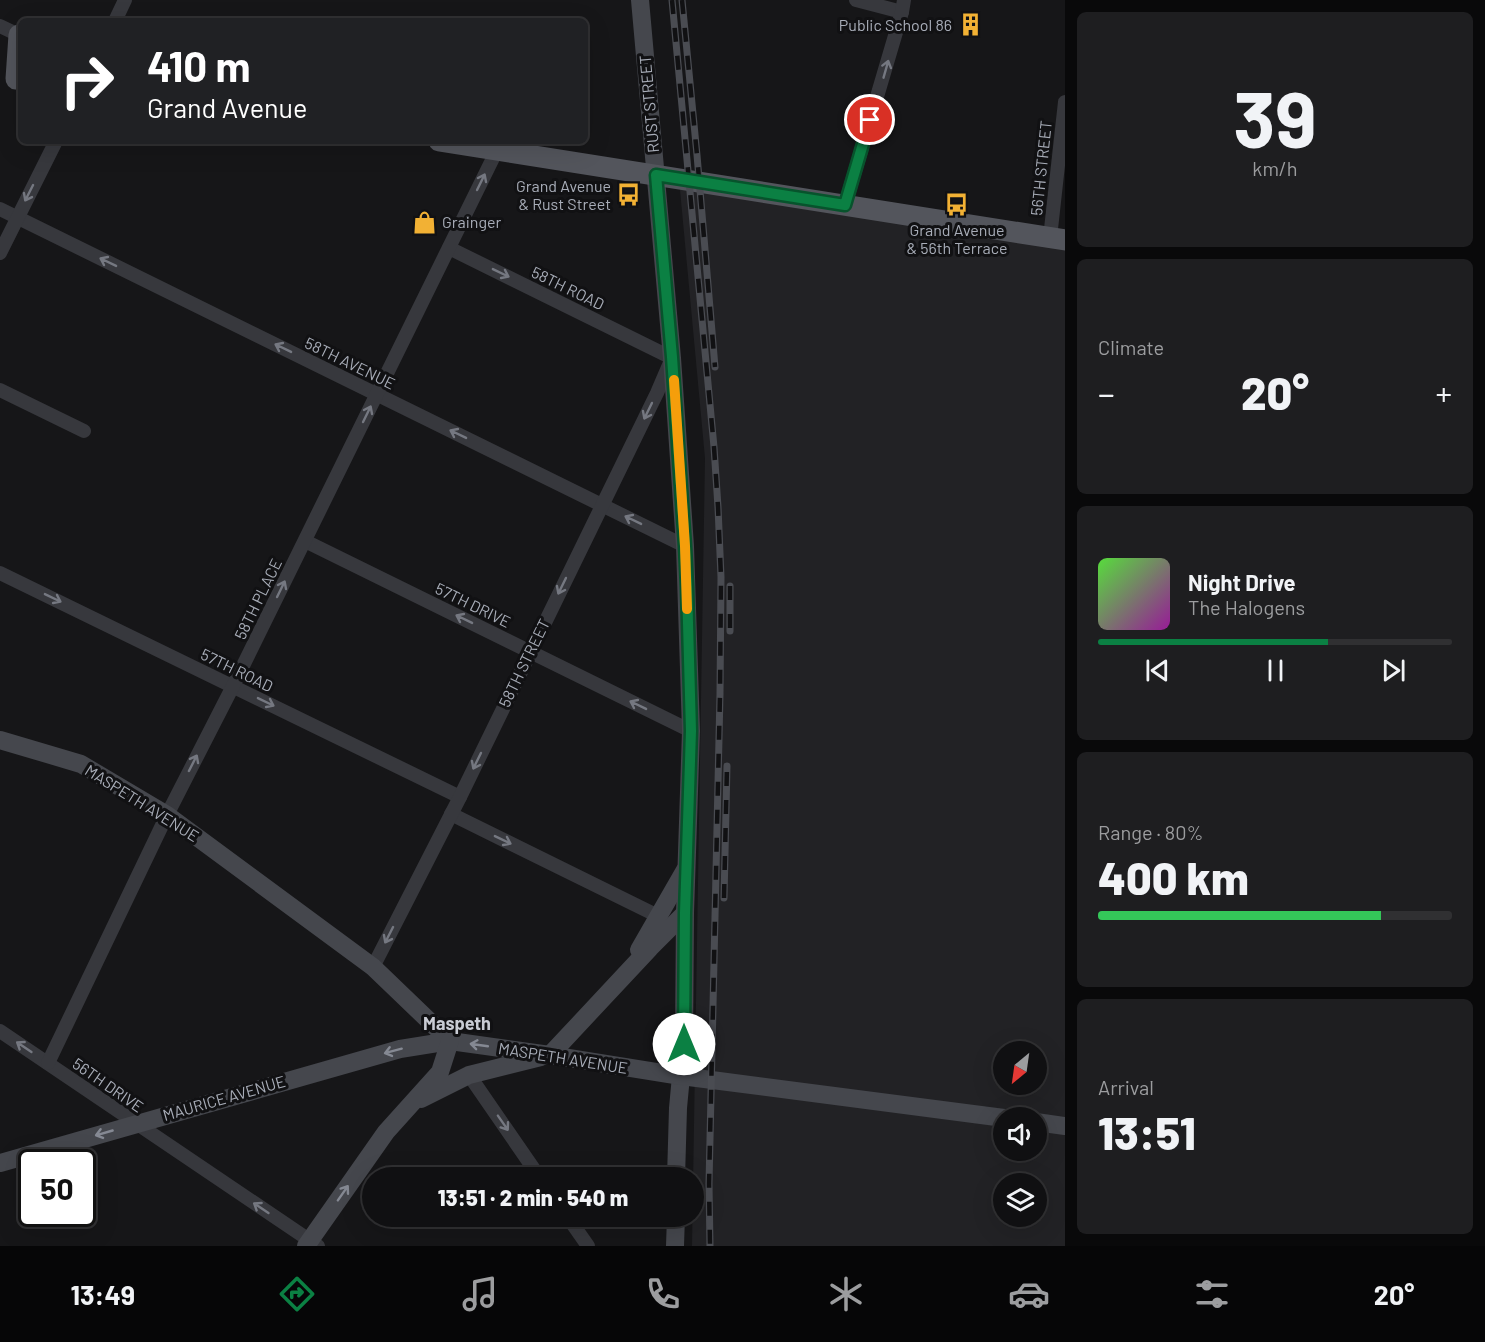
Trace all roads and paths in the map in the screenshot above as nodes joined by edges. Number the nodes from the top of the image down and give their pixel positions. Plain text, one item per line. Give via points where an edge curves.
1 (125, 0) edge
2 (639, 0) edge
3 (856, 0) edge
4 (903, 6) edge
5 (116, 18) edge
6 (0, 26) edge
7 (18, 35) edge
8 (18, 47) edge
9 (12, 79) edge
10 (1065, 102) edge
11 (54, 144) edge
12 (458, 144) edge
13 (497, 150) junction
14 (656, 175) junction
15 (845, 205) junction
16 (0, 209) edge
17 (17, 218) junction
18 (1057, 239) edge
19 (449, 248) junction
20 (0, 252) edge
21 (672, 357) junction
22 (0, 390) edge
23 (377, 394) junction
24 (84, 430) dead end
25 (602, 505) junction
26 (305, 540) junction
27 (685, 546) junction
28 (0, 573) edge
29 (530, 651) junction
30 (233, 687) junction
31 (691, 731) junction
32 (0, 740) edge
33 (460, 796) junction
34 (451, 814) junction
35 (166, 815) junction
36 (686, 869) junction
37 (685, 913) junction
38 (658, 916) junction
39 (373, 967) junction
40 (627, 972) junction
41 (0, 1031) edge
42 (450, 1041) junction
43 (550, 1055) junction
44 (48, 1063) junction
45 (469, 1075) junction
46 (681, 1076) junction
47 (412, 1104) junction
48 (993, 1117) edge
49 (135, 1123) junction
50 (1047, 1124) edge
51 (1065, 1126) edge
52 (0, 1163) edge
53 (532, 1167) edge
54 (676, 1167) edge
55 (575, 1227) edge
56 (676, 1227) edge
57 (311, 1244) edge
58 (588, 1246) edge
59 (675, 1246) edge

1 - 5 street
2 - 14 main road, RUST STREET
3 - 4 street
15 -> 4 street
6 - 7 street
8 - 9 main road
10 - 18 street, 56TH STREET
11 -> 17 street
12 - 13 main road
13 - 14 main road
19 -> 13 street, 58TH PLACE
14 - 15 main road
14 - 21 main road, RUST STREET
15 - 18 main road
16 - 17 street, 58TH AVENUE
17 - 20 street
23 -> 17 street, 58TH AVENUE
19 -> 21 street, 58TH ROAD
19 - 23 street, 58TH PLACE
21 -> 25 street, 58TH STREET
21 - 27 main road, RUST STREET
22 - 24 street
25 -> 23 street, 58TH AVENUE
26 -> 23 street, 58TH PLACE
27 -> 25 street, 58TH AVENUE
25 -> 29 street, 58TH STREET
29 -> 26 street, 57TH DRIVE
30 -> 26 street, 58TH PLACE
27 - 31 main road, RUST STREET
28 -> 30 street, 57TH ROAD
31 -> 29 street, 57TH DRIVE
29 -> 33 street, 58TH STREET
30 -> 33 street, 57TH ROAD
35 -> 30 street, 58TH PLACE
31 - 36 main road, RUST STREET
32 - 35 main road, MASPETH AVENUE via 81,765
33 - 34 street, 58TH STREET
34 -> 38 street
34 -> 39 street, 58TH STREET
35 - 39 main road, MASPETH AVENUE
35 - 44 street, 58TH PLACE
36 - 37 main road, RUST STREET
36 - 38 main road
37 - 40 main road
37 - 46 main road, RUST STREET
38 - 40 main road
39 - 42 main road, MASPETH AVENUE
40 - 43 main road
44 -> 41 street, 56TH DRIVE
43 -> 42 main road, MASPETH AVENUE
42 - 47 main road via 440,1072
42 -> 49 main road, MAURICE AVENUE via 400,1049
43 - 45 main road
43 - 46 main road, MASPETH AVENUE
44 - 49 street, 56TH DRIVE
45 - 47 main road
45 -> 53 street
46 - 48 main road, MASPETH AVENUE
46 - 54 main road, RUST STREET
57 -> 47 main road via 386,1132
49 -> 52 main road, MAURICE AVENUE
57 -> 49 street, 56TH DRIVE
50 - 51 main road
55 - 58 street
56 - 59 main road

